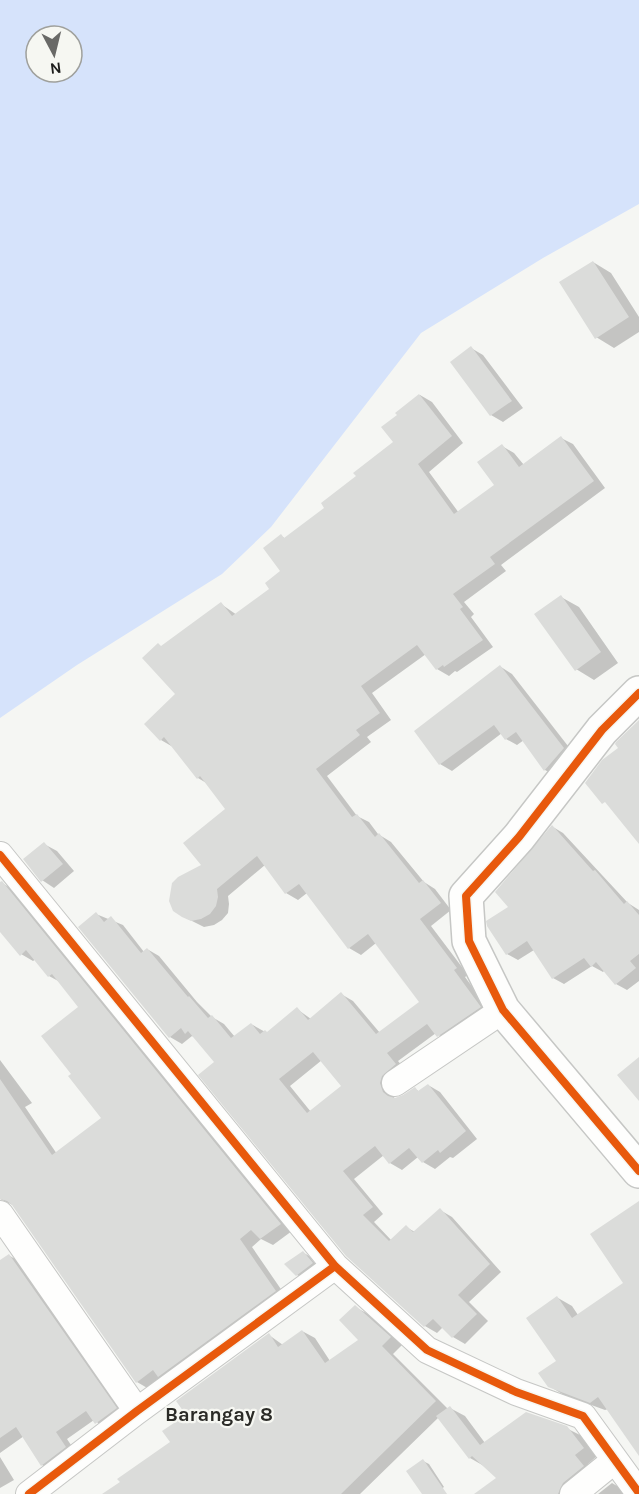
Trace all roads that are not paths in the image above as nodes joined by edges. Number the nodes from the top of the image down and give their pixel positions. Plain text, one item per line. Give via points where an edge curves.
1 (639, 693) edge
2 (0, 855) edge
3 (503, 1010) junction
4 (395, 1083) dead end
5 (639, 1171) edge
6 (0, 1214) edge
7 (334, 1266) junction
8 (137, 1411) junction
9 (615, 1460) junction
10 (639, 1493) edge
11 (29, 1494) edge
12 (573, 1494) edge

1 - 3 street via 602,730 519,837 466,896 468,941
2 - 7 street
3 - 4 street
3 - 5 street
6 - 8 street
7 - 8 street
7 - 9 street via 427,1350 516,1392 584,1416
8 - 11 street
9 - 10 street
9 - 12 street

